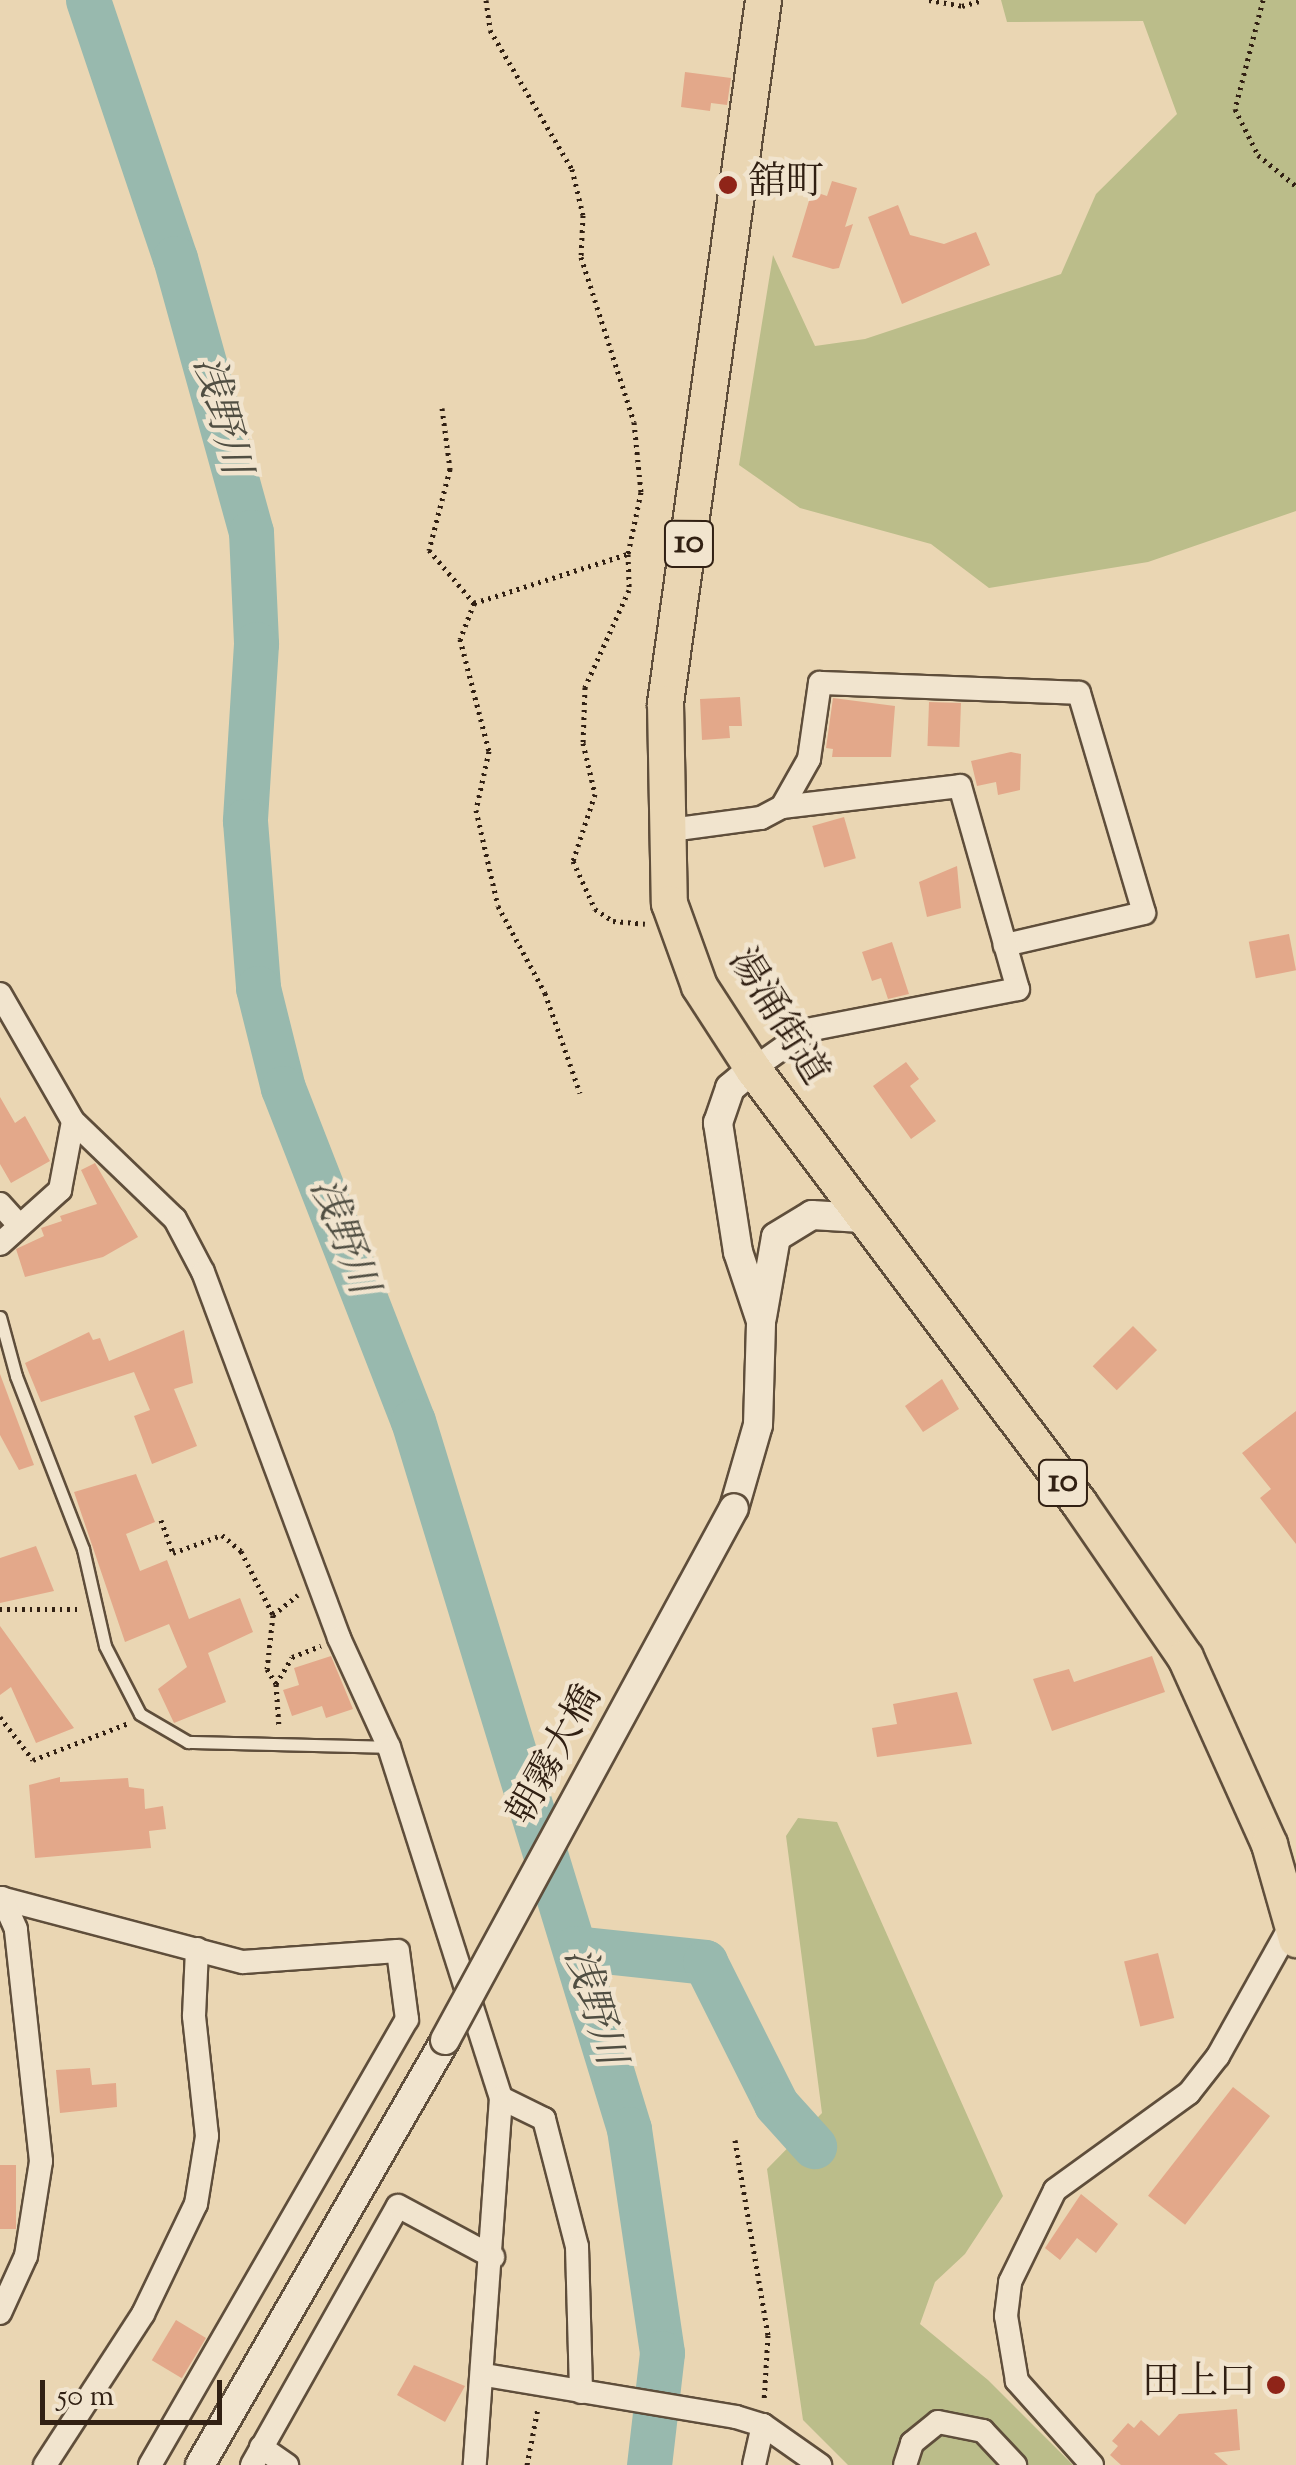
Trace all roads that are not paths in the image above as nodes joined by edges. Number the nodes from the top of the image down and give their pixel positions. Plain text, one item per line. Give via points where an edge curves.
1 (763, 0) edge
2 (782, 807) junction
3 (663, 831) junction
4 (1005, 945) junction
5 (0, 994) edge
6 (752, 1069) junction
7 (73, 1121) junction
8 (0, 1204) edge
9 (862, 1218) junction
10 (19, 1224) junction
11 (0, 1244) edge
12 (0, 1317) edge
13 (761, 1320) junction
14 (389, 1748) junction
15 (1, 1898) edge
16 (1295, 1930) edge
17 (197, 1948) junction
18 (501, 2098) junction
19 (493, 2256) junction
20 (7, 2282) edge
21 (0, 2313) edge
22 (485, 2375) junction
23 (587, 2393) junction
24 (763, 2425) junction
25 (256, 2456) edge
26 (45, 2465) edge
27 (150, 2465) edge
28 (200, 2465) edge
29 (287, 2465) edge
30 (475, 2465) edge
31 (754, 2465) edge
32 (820, 2465) edge
33 (905, 2465) edge
34 (1015, 2465) edge
35 (1092, 2465) edge

1 - 3 main road, 湯涌街道 / 10 via 674,631
2 - 3 street via 761,818
2 - 4 street via 960,786
2 - 4 street via 809,759 820,682 1079,693 1144,912
3 - 6 main road, 湯涌街道 / 10 via 678,926 699,986
4 - 6 street via 1018,988 808,1030
5 - 7 street
6 - 9 main road, 湯涌街道 / 10
6 - 13 street via 730,1088 718,1123 738,1252
7 - 10 street via 60,1190
7 - 14 street via 174,1220 203,1272 340,1638
8 - 10 street
9 - 13 street via 812,1214 776,1237
9 - 16 main road, 湯涌街道 / 10 via 1079,1503 1185,1657 1237,1763
10 - 11 street
12 - 14 lane via 16,1376 84,1549 105,1646 146,1719 188,1742
13 - 28 street, 朝霧大橋, bridge via 758,1425 734,1508 445,2040
14 - 18 street
15 - 17 street
15 - 20 street via 16,1929 41,2161 26,2256
16 - 35 street via 1198,2081 1055,2190 1010,2282 1006,2316 1017,2381
17 - 26 street via 194,2016 207,2136 196,2204 142,2314
17 - 27 street via 243,1962 398,1950 406,2020
18 - 19 street
18 - 23 street via 544,2119 578,2247
19 - 22 street
19 - 25 street via 398,2206
20 - 21 street
22 - 23 street
22 - 30 street
23 - 24 street
24 - 31 street
24 - 32 street
25 - 29 street
33 - 34 street via 912,2444 938,2422 984,2431

